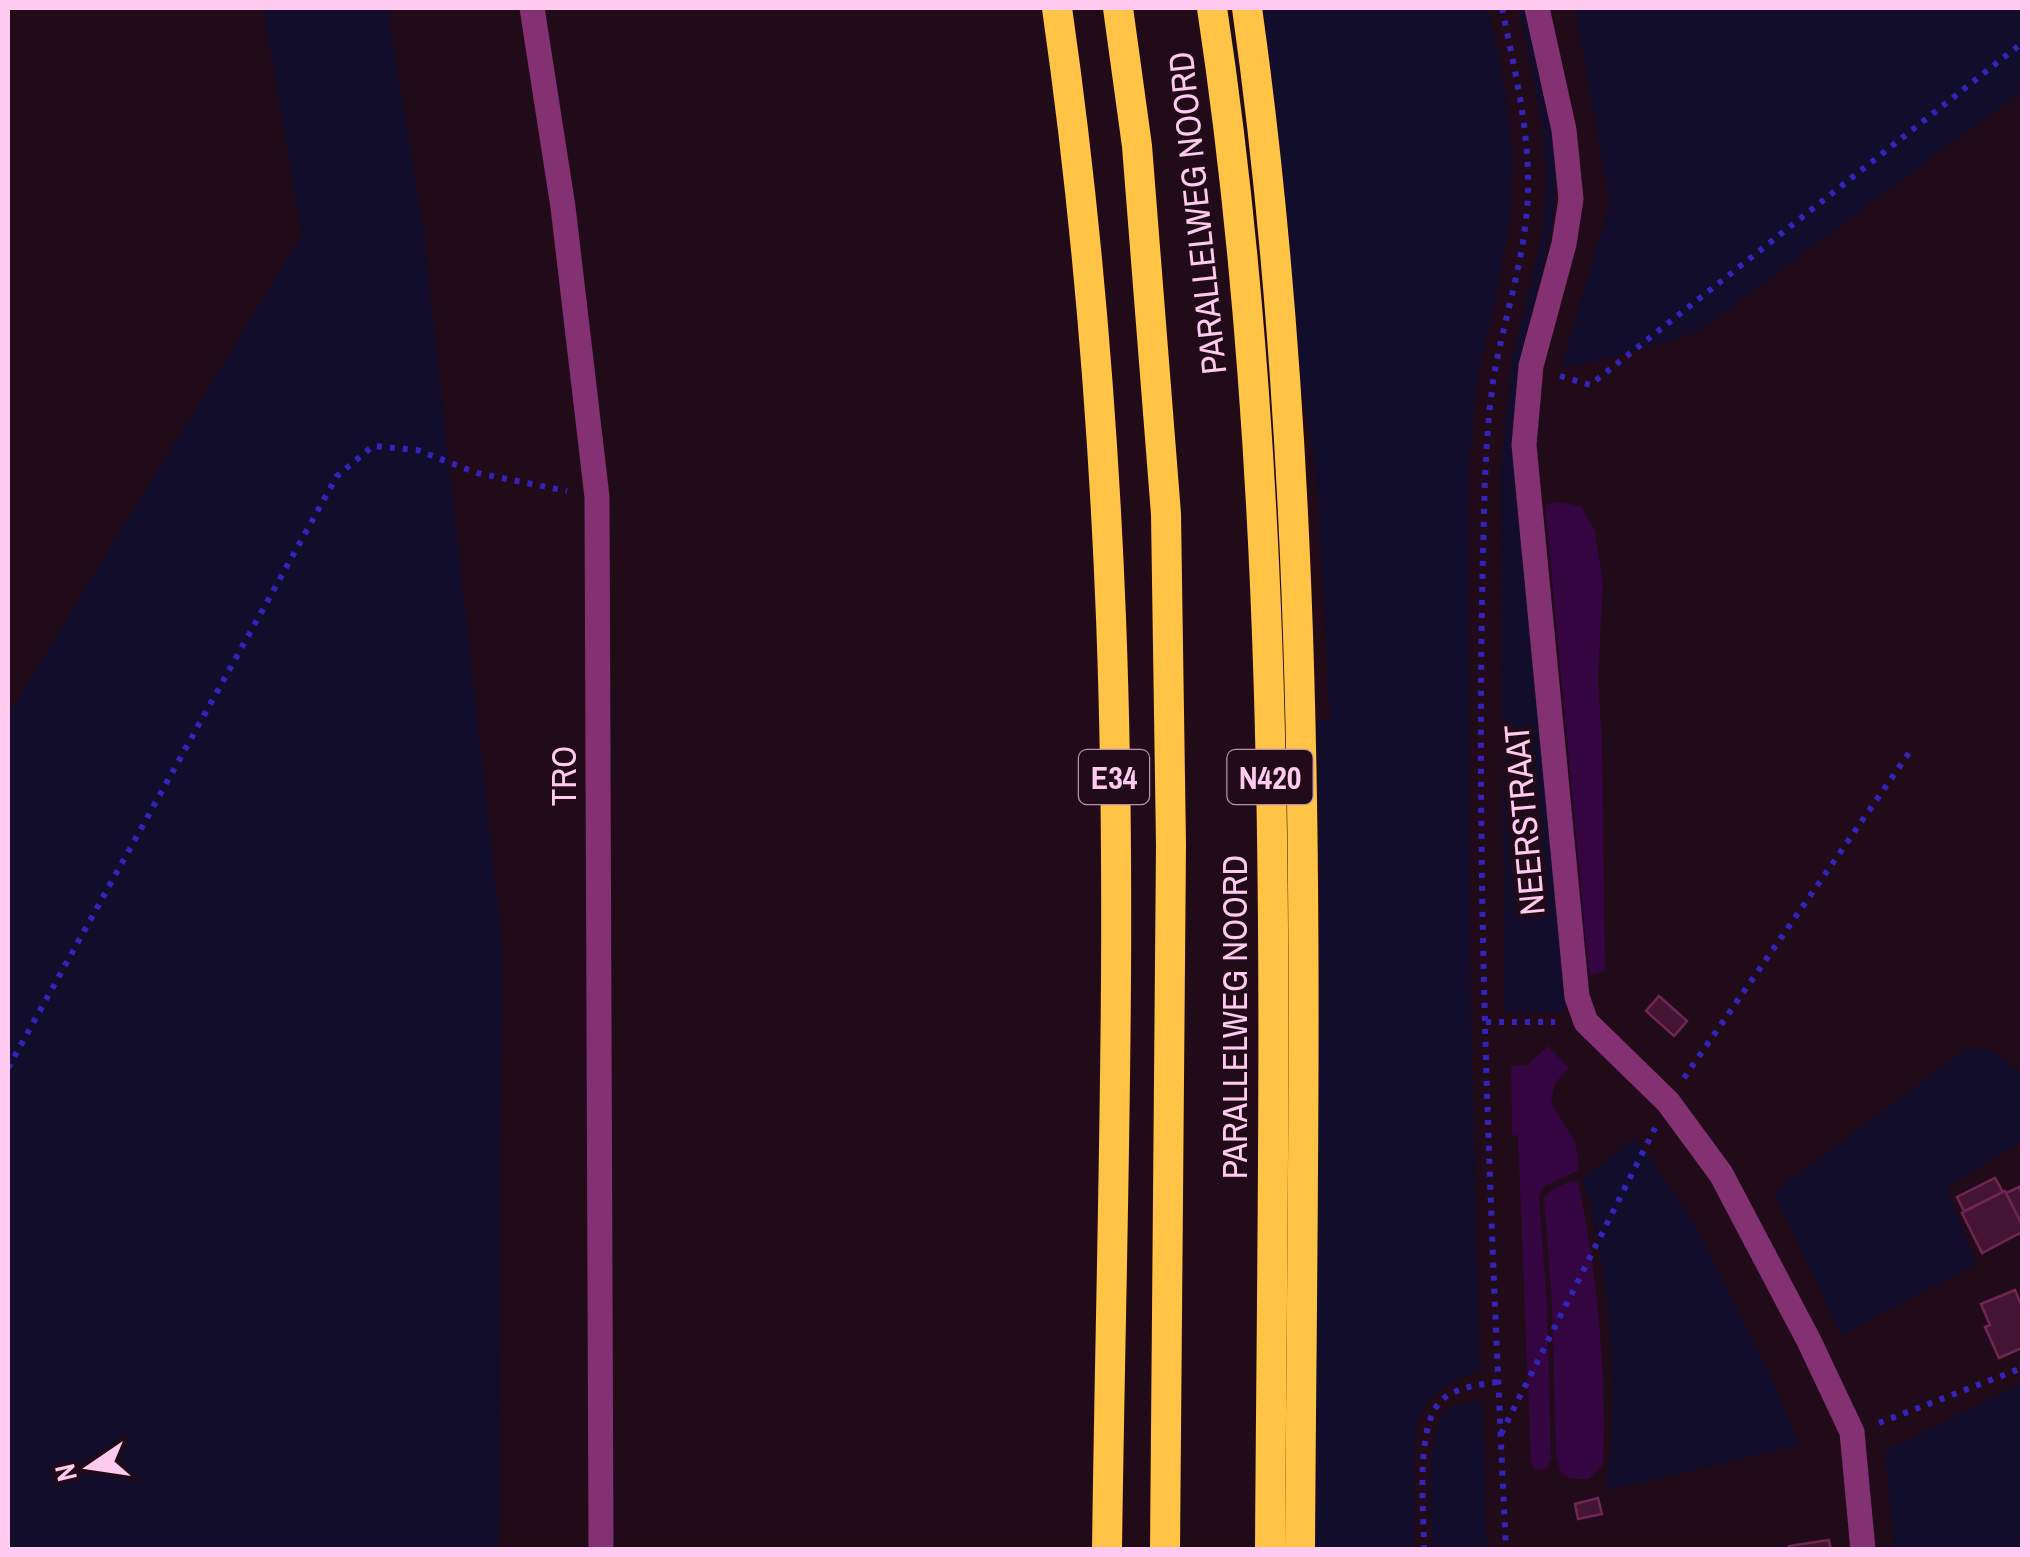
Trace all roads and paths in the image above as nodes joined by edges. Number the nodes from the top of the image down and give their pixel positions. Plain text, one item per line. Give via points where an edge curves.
1 (532, 8) edge
2 (1057, 8) edge
3 (1118, 8) edge
4 (1212, 8) edge
5 (1247, 8) edge
6 (1502, 8) edge
7 (1537, 8) edge
8 (2022, 42) edge
9 (1568, 379) dead end
10 (598, 497) junction
11 (1486, 1022) junction
12 (1586, 1022) junction
13 (8, 1068) edge
14 (2022, 1368) edge
15 (1498, 1382) junction
16 (1852, 1432) junction
17 (601, 1550) edge
18 (1108, 1550) edge
19 (1165, 1550) edge
20 (1270, 1550) edge
21 (1300, 1550) edge
22 (1424, 1550) edge
23 (1506, 1550) edge
24 (1863, 1550) edge

1 - 10 street, TRO
2 - 18 highway, E34 via 1084,223 1111,620
3 - 19 highway, E34 via 1137,146 1166,514 1171,845
4 - 20 highway, PARALLELWEG NOORD / N420 via 1251,342 1267,630 1273,934
5 - 21 highway, PARALLELWEG NOORD / N420 via 1284,346 1298,621
6 - 11 path via 1528,178 1524,235 1494,375 1484,516
7 - 12 street, NEERSTRAAT via 1564,130 1571,199 1530,366 1524,445 1569,926
8 - 9 path via 1590,385
10 - 13 path via 478,473 417,450 373,446 338,476
10 - 17 street, TRO
11 - 12 path
11 - 15 path
12 - 16 street via 1668,1102 1721,1174
14 - 16 path
15 - 22 path via 1455,1391 1427,1424
15 - 23 path
16 - 24 street

